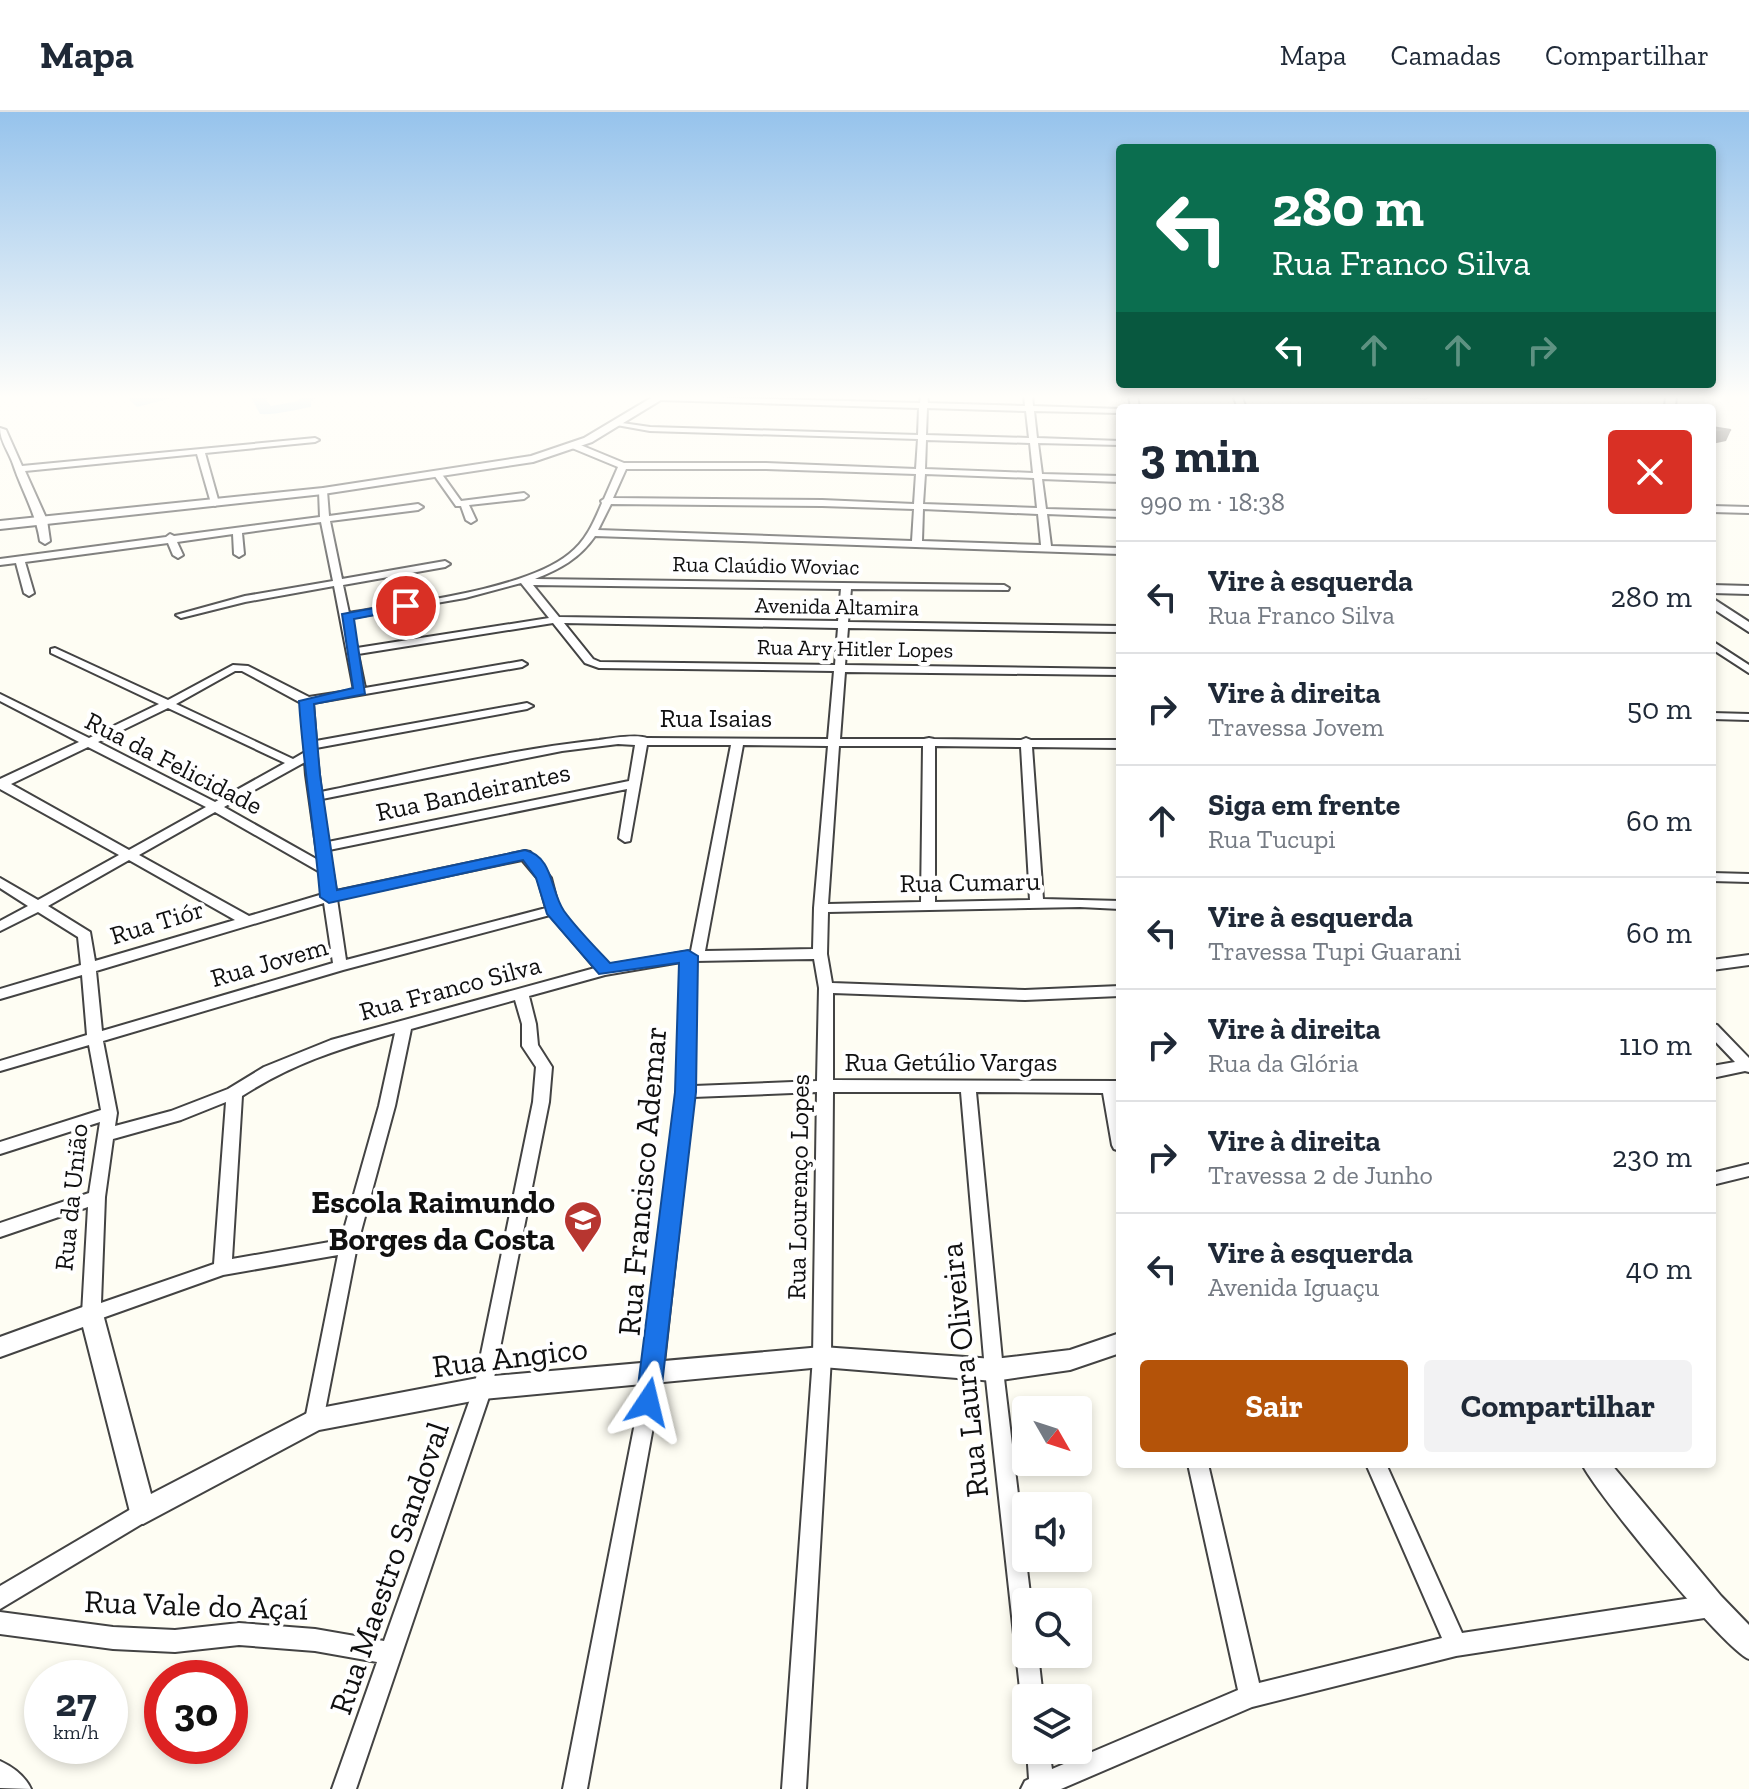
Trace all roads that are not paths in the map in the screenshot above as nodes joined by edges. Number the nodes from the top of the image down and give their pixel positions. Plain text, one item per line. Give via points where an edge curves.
1 (20, 473) edge
2 (207, 473) edge
3 (448, 473) edge
4 (619, 473) edge
5 (921, 473) edge
6 (974, 473) edge
7 (438, 475) junction
8 (1039, 476) junction
9 (1116, 479) edge
10 (323, 491) junction
11 (524, 496) dead end
12 (605, 501) junction
13 (215, 503) junction
14 (462, 504) junction
15 (418, 507) dead end
16 (919, 508) junction
17 (1716, 509) edge
18 (1749, 510) edge
19 (1045, 512) junction
20 (1116, 514) edge
21 (42, 520) junction
22 (471, 520) dead end
23 (327, 522) junction
24 (0, 525) edge
25 (237, 531) junction
26 (591, 533) junction
27 (170, 537) junction
28 (45, 541) dead end
29 (917, 543) junction
30 (1046, 547) junction
31 (1116, 551) edge
32 (239, 554) dead end
33 (178, 555) dead end
34 (19, 558) junction
35 (0, 562) edge
36 (445, 564) dead end
37 (526, 581) junction
38 (338, 583) junction
39 (846, 587) junction
40 (1004, 588) dead end
41 (1716, 589) edge
42 (1749, 590) edge
43 (29, 593) dead end
44 (1716, 605) edge
45 (181, 615) dead end
46 (347, 616) junction
47 (554, 620) junction
48 (845, 626) junction
49 (1749, 628) edge
50 (1116, 629) edge
51 (1716, 647) edge
52 (55, 651) dead end
53 (352, 652) junction
54 (522, 664) dead end
55 (838, 668) junction
56 (1749, 670) edge
57 (1116, 672) edge
58 (360, 691) junction
59 (0, 697) edge
60 (307, 701) junction
61 (168, 704) junction
62 (527, 706) dead end
63 (1716, 716) edge
64 (1747, 719) edge
65 (642, 739) junction
66 (832, 740) junction
67 (738, 741) junction
68 (929, 741) junction
69 (1026, 741) junction
70 (85, 743) junction
71 (1116, 744) edge
72 (311, 750) junction
73 (291, 762) junction
74 (1, 784) edge
75 (632, 784) junction
76 (317, 796) junction
77 (215, 807) junction
78 (625, 838) dead end
79 (325, 847) junction
80 (131, 854) junction
81 (326, 870) junction
82 (1716, 877) edge
83 (1749, 878) edge
84 (0, 882) edge
85 (329, 897) junction
86 (1037, 904) junction
87 (1116, 905) edge
88 (38, 906) junction
89 (928, 907) junction
90 (821, 908) junction
91 (553, 910) junction
92 (247, 921) junction
93 (0, 927) edge
94 (820, 954) junction
95 (693, 956) junction
96 (1749, 960) edge
97 (1716, 964) edge
98 (340, 966) junction
99 (90, 968) junction
100 (605, 970) junction
101 (826, 988) junction
102 (1116, 991) edge
103 (0, 994) edge
104 (521, 994) junction
105 (404, 1025) junction
106 (1716, 1033) edge
107 (95, 1037) junction
108 (0, 1066) edge
109 (1749, 1066) edge
110 (1716, 1071) edge
111 (968, 1085) junction
112 (824, 1086) junction
113 (1115, 1087) edge
114 (686, 1092) junction
115 (234, 1093) junction
116 (109, 1113) junction
117 (108, 1134) junction
118 (0, 1148) edge
119 (1749, 1170) edge
120 (1716, 1178) edge
121 (97, 1197) junction
122 (0, 1230) edge
123 (348, 1246) junction
124 (223, 1268) junction
125 (91, 1314) junction
126 (1116, 1344) edge
127 (0, 1347) edge
128 (822, 1357) junction
129 (994, 1370) junction
130 (654, 1372) junction
131 (483, 1388) junction
132 (315, 1420) junction
133 (1199, 1468) edge
134 (1378, 1468) edge
135 (1598, 1468) edge
136 (143, 1512) junction
137 (1019, 1588) edge
138 (0, 1598) edge
139 (1711, 1606) junction
140 (0, 1623) edge
141 (1456, 1645) junction
142 (1749, 1645) edge
143 (391, 1653) junction
144 (1251, 1696) junction
145 (1038, 1764) edge
146 (0, 1773) edge
147 (1038, 1788) edge
148 (19, 1789) edge
149 (344, 1789) edge
150 (575, 1789) edge
151 (794, 1789) edge

1 - 21 street
2 - 13 street
3 - 7 street
4 - 12 street
5 - 16 street
6 - 8 street
7 - 10 street
7 - 14 street
8 - 9 street
8 - 19 street
10 - 13 street
10 - 23 street
11 - 14 street
12 - 16 street
12 - 26 street
13 - 21 street
14 - 22 street
15 - 23 street
16 - 19 street
16 - 29 street
17 - 18 street
19 - 20 street
19 - 30 street
21 - 24 street
21 - 28 street
23 - 25 street
23 - 38 street
25 - 27 street
25 - 32 street
26 - 29 street
26 - 37 street via 570,559
27 - 33 street
27 - 34 street
29 - 30 street
30 - 31 street
34 - 35 street
34 - 43 street
36 - 38 street
37 - 39 street, Rua Claúdio Woviac
37 - 46 street
37 - 47 street
38 - 45 street
38 - 46 street
39 - 40 street, Rua Claúdio Woviac
39 - 48 street, Rua Lourenço Lopes
41 - 42 street
44 - 49 street
46 - 53 street
47 - 48 street, Avenida Altamira
47 - 53 street, Avenida Altamira
47 - 55 street, Rua Ary Hitler Lopes via 589,661 605,665
48 - 50 street, Avenida Altamira
48 - 55 street, Rua Lourenço Lopes
51 - 56 street
52 - 61 street
53 - 58 street
54 - 58 street
55 - 57 street, Rua Ary Hitler Lopes
55 - 66 street, Rua Lourenço Lopes
58 - 60 street
59 - 70 street, Rua da Felicidade
60 - 61 street via 237,667
60 - 72 street
61 - 70 street
61 - 73 street
62 - 72 street
63 - 64 street
65 - 67 street, Rua Isaias
65 - 75 street
65 - 76 street, Rua Isaias via 562,747
66 - 67 street, Rua Isaias
66 - 68 street, Rua Isaias
66 - 90 street, Rua Lourenço Lopes
67 - 95 street, Rua Francisco Ademar
68 - 69 street, Rua Isaias
68 - 89 street
69 - 71 street, Rua Isaias
69 - 86 street
70 - 74 street
70 - 77 street, Rua da Felicidade
72 - 73 street
72 - 76 street
73 - 77 street
74 - 80 street
75 - 78 street
75 - 79 street, Rua Bandeirantes
76 - 79 street
77 - 80 street
77 - 81 street, Rua da Felicidade
79 - 81 street
80 - 88 street
80 - 92 street
81 - 85 street
82 - 83 street
84 - 88 street, Rua da União
85 - 91 street, Rua Tiór via 514,856 531,858 544,878
85 - 92 street, Rua Tiór
85 - 98 street
86 - 87 street, Rua Cumaru
86 - 89 street, Rua Cumaru
88 - 93 street
88 - 99 street, Rua da União via 85,935
89 - 90 street, Rua Cumaru
90 - 94 street, Rua Lourenço Lopes
91 - 98 street, Rua Jovem
91 - 100 street
92 - 99 street, Rua Tiór
94 - 95 street, Rua Franco Silva
94 - 101 street, Rua Lourenço Lopes
95 - 100 street, Rua Franco Silva
95 - 114 street, Rua Francisco Ademar
96 - 97 street
98 - 107 street, Rua Jovem
99 - 103 street, Rua Tiór
99 - 107 street, Rua da União
100 - 104 street, Rua Franco Silva
101 - 102 street via 1025,995
101 - 112 street, Rua Lourenço Lopes
104 - 105 street, Rua Franco Silva
104 - 131 street, Rua Maestro Sandoval via 530,1046 544,1067 541,1102
105 - 115 street, Rua Franco Silva via 336,1044 269,1071
105 - 123 street
106 - 109 street
107 - 108 street, Rua Jovem
107 - 116 street, Rua da União
109 - 110 street
111 - 112 street, Rua Getúlio Vargas
111 - 113 street, Rua Getúlio Vargas
111 - 129 street, Rua Laura Oliveira
112 - 114 street, Rua Getúlio Vargas
112 - 128 street, Rua Lourenço Lopes
114 - 130 street, Rua Francisco Ademar
115 - 117 street, Rua Franco Silva
115 - 124 street
116 - 117 street, Rua da União
116 - 118 street
117 - 121 street, Rua da União
119 - 120 street
121 - 122 street
121 - 125 street, Rua da União
123 - 124 street
123 - 132 street
124 - 125 street
125 - 127 street
125 - 136 street, Rua da União
126 - 129 street, Rua Angico via 1070,1360
128 - 129 street, Rua Angico
128 - 130 street, Rua Angico
128 - 151 street, Rua Lourenço Lopes
129 - 137 street, Rua Laura Oliveira
130 - 131 street, Rua Angico
130 - 150 street, Rua Francisco Ademar
131 - 132 street, Rua Angico
131 - 143 street, Rua Maestro Sandoval
132 - 136 street, Rua Angico
133 - 144 street
134 - 141 street
135 - 139 street
136 - 138 street, Rua Angico
139 - 141 street
139 - 142 street
140 - 143 street, Rua Vale do Açaí via 113,1638 300,1638
141 - 144 street
143 - 149 street, Rua Maestro Sandoval
144 - 147 street
145 - 147 street
146 - 148 street

